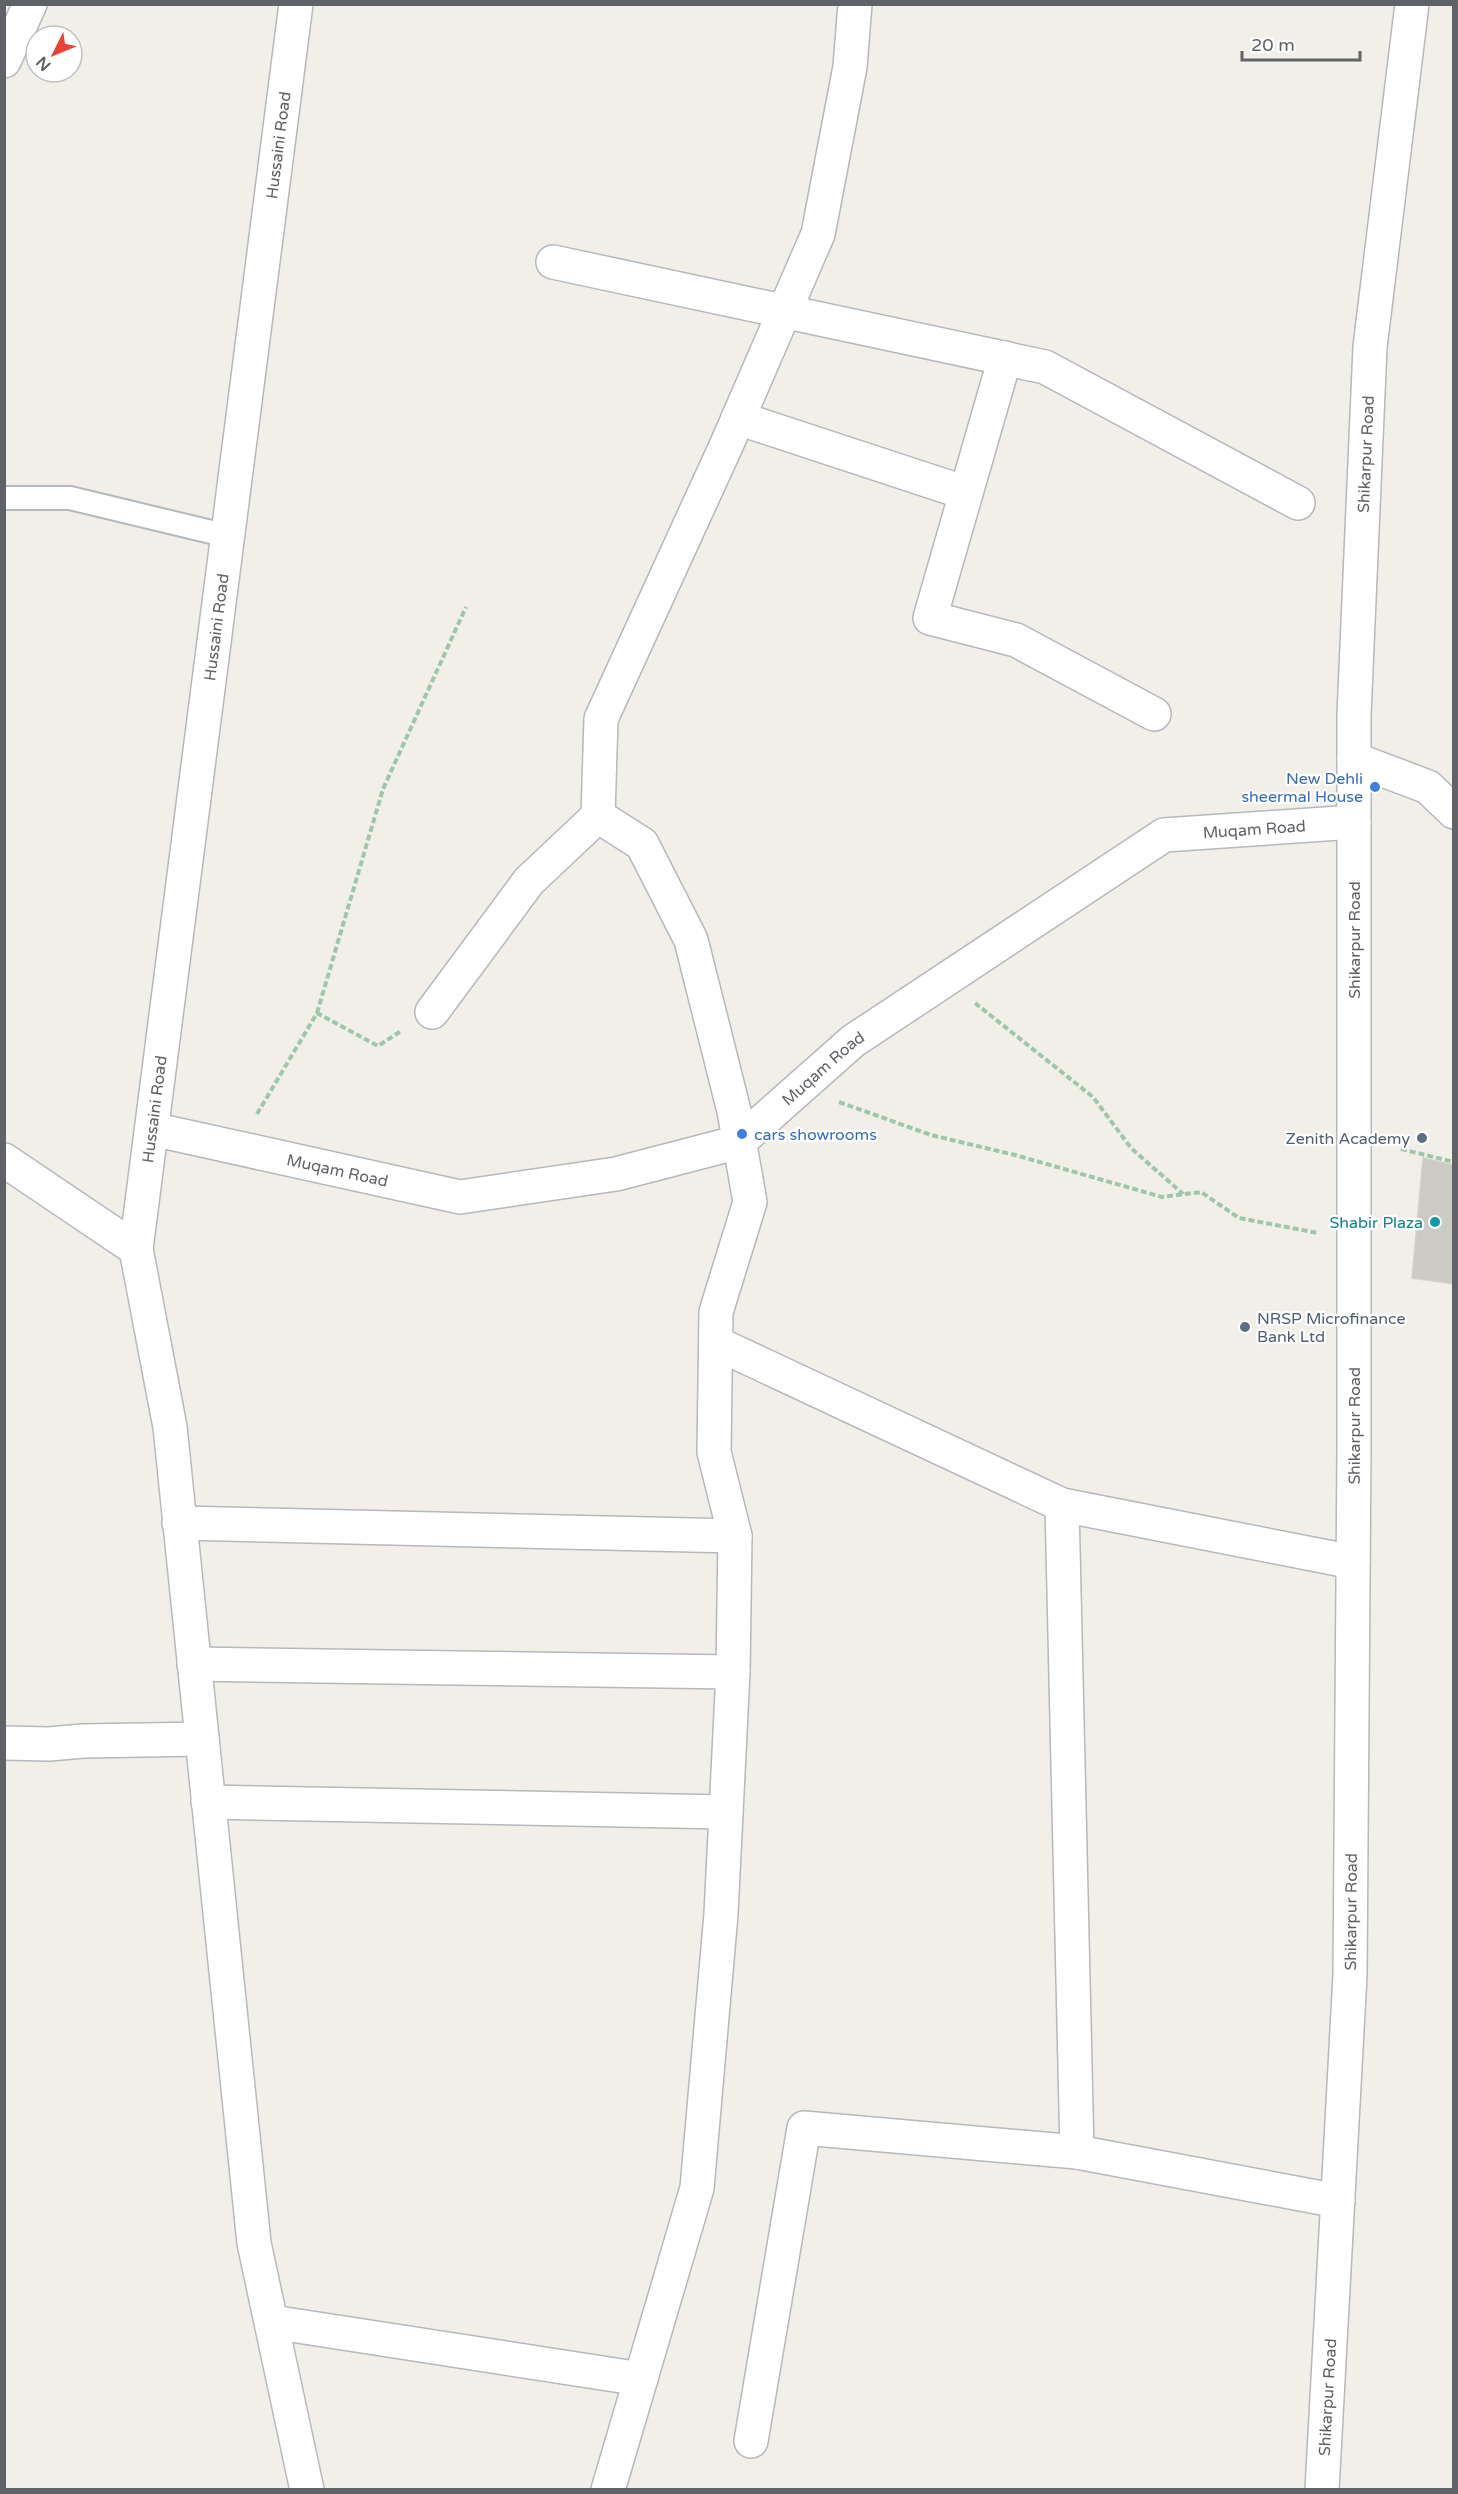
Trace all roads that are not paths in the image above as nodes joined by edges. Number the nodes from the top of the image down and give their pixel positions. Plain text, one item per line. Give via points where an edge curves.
1 (30, 4) edge
2 (296, 4) edge
3 (855, 4) edge
4 (1412, 4) edge
5 (4, 60) edge
6 (553, 262) dead end
7 (784, 311) junction
8 (1005, 358) junction
9 (738, 418) junction
10 (966, 493) junction
11 (4, 498) edge
12 (1298, 503) dead end
13 (228, 536) junction
14 (1154, 714) dead end
15 (1354, 759) junction
16 (1454, 812) edge
17 (598, 816) junction
18 (1354, 822) junction
19 (432, 1012) road end
20 (152, 1129) junction
21 (739, 1142) junction
22 (4, 1160) edge
23 (136, 1249) junction
24 (716, 1343) junction
25 (1062, 1505) junction
26 (179, 1523) junction
27 (735, 1536) junction
28 (1353, 1562) junction
29 (194, 1664) junction
30 (733, 1672) junction
31 (202, 1739) junction
32 (4, 1743) edge
33 (208, 1802) junction
34 (726, 1812) junction
35 (1077, 2152) junction
36 (1338, 2201) junction
37 (272, 2322) junction
38 (640, 2379) junction
39 (751, 2441) dead end
40 (308, 2490) edge
41 (608, 2490) edge
42 (1322, 2490) edge

1 - 5 street
2 - 13 street, Hussaini Road
3 - 7 street via 850,68 818,234
4 - 15 street, Shikarpur Road via 1370,347
6 - 7 street
7 - 8 street
7 - 9 street
8 - 10 street
8 - 12 street via 1045,367
9 - 10 street
9 - 17 street via 601,719
10 - 14 street via 930,618 1016,640
11 - 13 lane via 70,498
13 - 20 street, Hussaini Road
15 - 16 street via 1428,787
15 - 18 street, Shikarpur Road
17 - 19 street via 529,881
17 - 21 street via 642,844 691,940
18 - 21 street, Muqam Road via 1164,835 853,1041
18 - 28 street, Shikarpur Road
20 - 21 street, Muqam Road via 460,1197 616,1174
20 - 23 street, Hussaini Road
21 - 24 street via 750,1202 716,1312
22 - 23 street
23 - 26 street, Hussaini Road via 170,1427
24 - 25 street
24 - 27 street via 714,1452
25 - 28 street
25 - 35 street
26 - 27 street
26 - 29 street, Hussaini Road
27 - 30 street
28 - 36 street, Shikarpur Road via 1350,1975
29 - 30 street
29 - 31 street, Hussaini Road
30 - 34 street
31 - 32 street
31 - 33 street, Hussaini Road
33 - 34 street
33 - 37 street, Hussaini Road via 254,2243
34 - 38 street via 697,2188
35 - 36 street
35 - 39 street via 804,2128
36 - 42 street, Shikarpur Road
37 - 38 street
37 - 40 street, Hussaini Road
38 - 41 street

